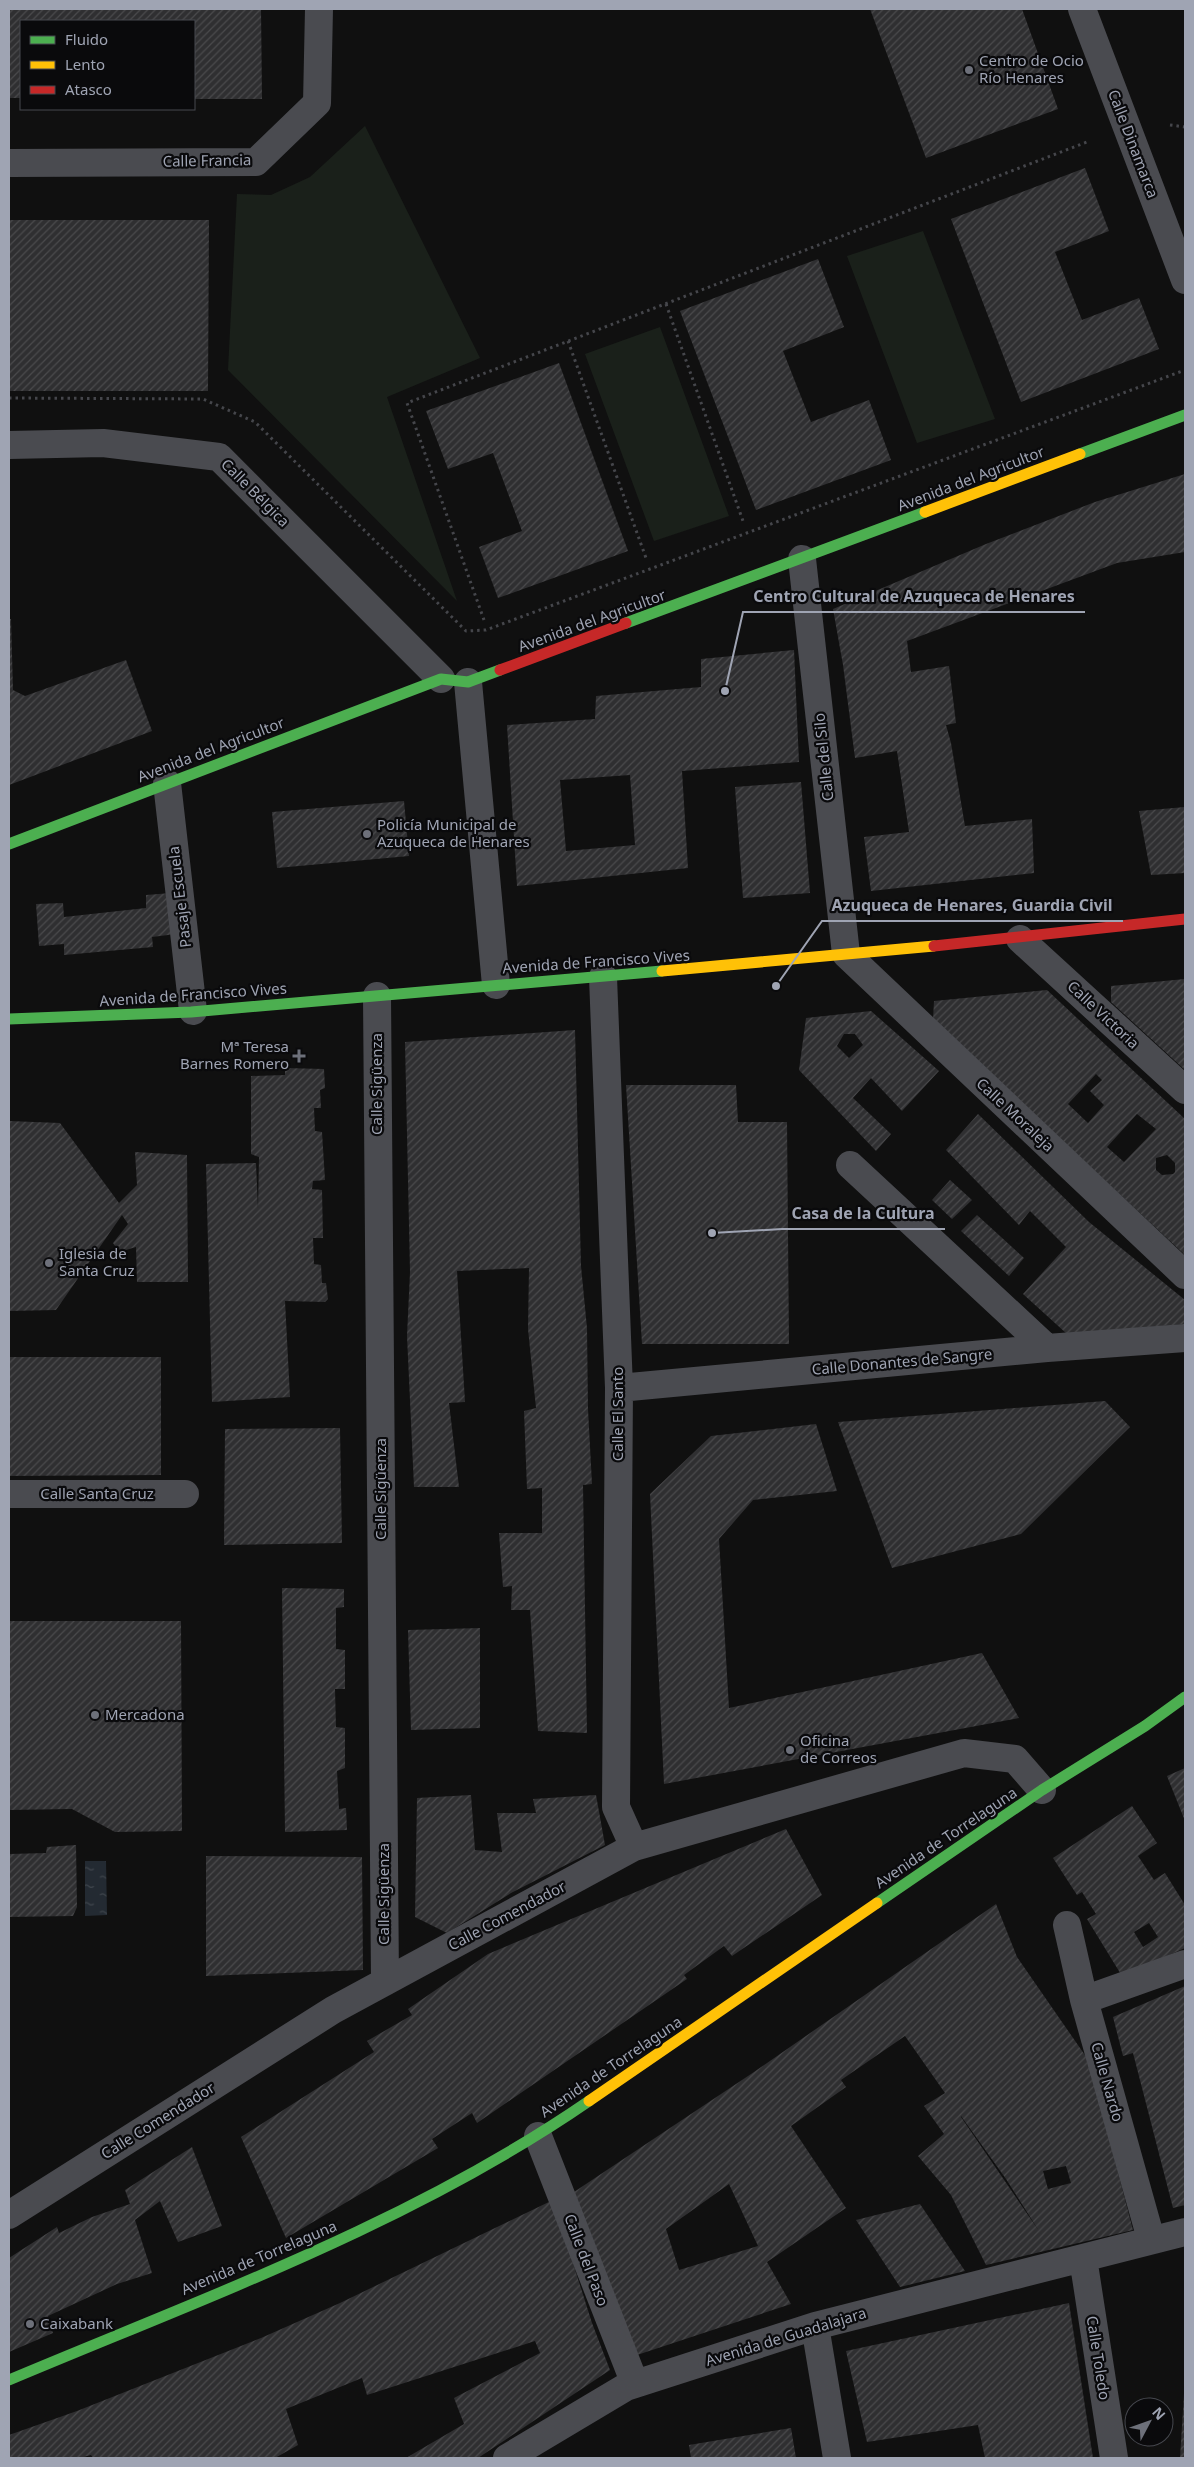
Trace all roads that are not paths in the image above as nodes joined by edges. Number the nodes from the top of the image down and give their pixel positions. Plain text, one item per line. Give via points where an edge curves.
1 (319, 9) edge
2 (1082, 9) edge
3 (9, 163) edge
4 (1185, 280) edge
5 (1185, 415) edge
6 (9, 445) edge
7 (802, 559) junction
8 (441, 679) junction
9 (468, 682) junction
10 (167, 783) junction
11 (9, 844) edge
12 (1185, 919) edge
13 (1020, 939) junction
14 (846, 954) junction
15 (603, 977) junction
16 (496, 985) junction
17 (377, 996) junction
18 (193, 1011) junction
19 (9, 1019) edge
20 (1185, 1090) edge
21 (850, 1164) dead end
22 (1185, 1275) edge
23 (1185, 1338) edge
24 (1047, 1348) junction
25 (619, 1388) junction
26 (9, 1494) edge
27 (185, 1494) dead end
28 (1185, 1696) edge
29 (1042, 1790) junction
30 (634, 1848) junction
31 (1067, 1925) dead end
32 (1185, 1964) edge
33 (385, 1982) junction
34 (1084, 2000) junction
35 (538, 2136) junction
36 (9, 2215) edge
37 (1185, 2232) edge
38 (1151, 2239) junction
39 (1083, 2258) junction
40 (815, 2326) junction
41 (9, 2380) edge
42 (635, 2384) junction
43 (507, 2458) edge
44 (837, 2458) edge
45 (1114, 2458) edge

1 - 3 street, Calle Francia via 317,103 256,162
2 - 4 street, Calle Dinamarca
5 - 7 street, Avenida del Agricultor
6 - 8 street, Calle Bélgica via 103,443 219,457
7 - 9 street, Avenida del Agricultor
7 - 14 street, Calle del Silo
8 - 9 street, Avenida del Agricultor
8 - 10 street, Avenida del Agricultor
9 - 16 street
10 - 11 street, Avenida del Agricultor
10 - 18 street, Pasaje Escuela
12 - 13 street, Avenida de Francisco Vives
13 - 14 street, Avenida de Francisco Vives
13 - 20 street, Calle Victoria
14 - 15 street, Avenida de Francisco Vives
14 - 22 street, Calle Moraleja
15 - 16 street, Avenida de Francisco Vives
15 - 25 street, Calle El Santo
16 - 17 street, Avenida de Francisco Vives
17 - 18 street, Avenida de Francisco Vives
17 - 33 street, Calle Sigüenza
18 - 19 street, Avenida de Francisco Vives via 70,1019
21 - 24 street
23 - 24 street, Calle Donantes de Sangre
24 - 25 street, Calle Donantes de Sangre
25 - 30 street, Calle El Santo via 616,1807
26 - 27 street, Calle Santa Cruz
28 - 29 street, Avenida de Torrelaguna via 1145,1726
29 - 30 street, Calle Comendador via 1015,1759 964,1753
29 - 35 street, Avenida de Torrelaguna
30 - 33 street, Calle Comendador
31 - 34 street, Calle Nardo
32 - 34 street
33 - 36 street, Calle Comendador via 333,2010
34 - 38 street, Calle Nardo
35 - 41 street, Avenida de Torrelaguna via 332,2244
35 - 42 street, Calle del Paso
37 - 38 street, Avenida de Guadalajara
38 - 39 street, Avenida de Guadalajara
39 - 40 street, Avenida de Guadalajara
39 - 45 street, Calle Toledo
40 - 42 street, Avenida de Guadalajara
40 - 44 street
42 - 43 street, Avenida de Guadalajara via 626,2386

